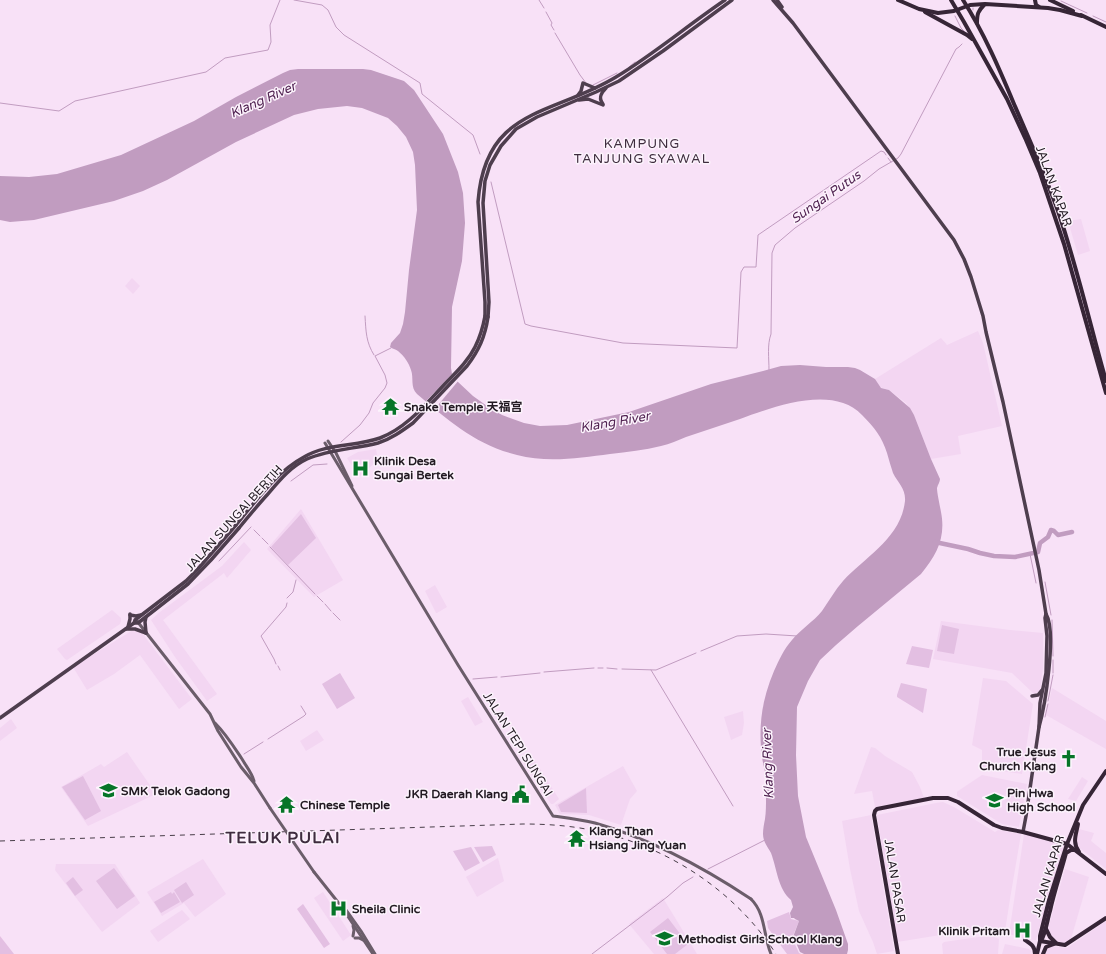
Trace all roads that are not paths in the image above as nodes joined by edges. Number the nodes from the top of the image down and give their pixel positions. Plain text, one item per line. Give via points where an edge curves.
1 (725, 0) edge
2 (732, 0) edge
3 (773, 0) edge
4 (777, 0) edge
5 (898, 0) edge
6 (951, 0) edge
7 (963, 0) edge
8 (1034, 0) edge
9 (1050, 0) edge
10 (985, 4) junction
11 (967, 6) junction
12 (1026, 6) junction
13 (1041, 8) junction
14 (919, 9) junction
15 (958, 10) junction
16 (787, 16) junction
17 (1082, 16) junction
18 (973, 18) junction
19 (964, 22) junction
20 (978, 26) junction
21 (1106, 27) edge
22 (974, 41) junction
23 (609, 86) junction
24 (596, 88) junction
25 (577, 98) junction
26 (1106, 380) edge
27 (1106, 393) edge
28 (327, 442) dead end
29 (1046, 614) junction
30 (145, 615) junction
31 (136, 622) junction
32 (128, 627) junction
33 (124, 630) junction
34 (146, 633) junction
35 (1043, 688) junction
36 (1032, 696) dead end
37 (0, 718) edge
38 (214, 722) junction
39 (1039, 727) junction
40 (229, 740) junction
41 (236, 760) junction
42 (1106, 770) edge
43 (254, 783) junction
44 (1078, 817) junction
45 (1022, 831) junction
46 (1066, 844) junction
47 (1074, 850) junction
48 (1082, 855) junction
49 (1106, 874) edge
50 (341, 906) junction
51 (1106, 918) edge
52 (351, 922) junction
53 (1046, 928) junction
54 (1025, 940) dead end
55 (1040, 941) junction
56 (1056, 943) junction
57 (368, 946) junction
58 (374, 954) edge
59 (771, 954) edge
60 (898, 954) edge
61 (1036, 954) edge
62 (1043, 954) edge

1 - 24 main road via 637,64
2 - 23 main road via 637,70
3 - 16 main road
4 - 16 main road
5 - 14 highway
6 - 15 highway, JALAN KAPAR
7 - 11 highway, JALAN KAPAR
8 - 12 highway
8 - 13 highway
9 - 17 highway
10 - 11 highway
10 - 12 highway
10 - 20 highway via 978,13
11 - 15 highway
11 - 18 highway, JALAN KAPAR
12 - 13 highway
13 - 17 highway
14 - 15 highway via 938,13
14 - 22 highway
15 - 19 highway, JALAN KAPAR
16 - 29 main road via 954,240 964,259 978,298 1003,402 1035,549
17 - 21 highway
18 - 19 highway via 967,16
18 - 20 highway, JALAN KAPAR
19 - 22 highway, JALAN KAPAR
20 - 26 highway, JALAN KAPAR via 1058,210
22 - 27 highway, JALAN KAPAR via 1009,104 1045,187 1067,251
23 - 25 main road
23 - 25 main road via 600,95 603,105
24 - 25 main road
24 - 25 main road via 583,83
25 - 30 main road, JALAN SUNGAI BERTIH, bridge via 530,116 513,126 486,162 478,202 486,316 476,346 464,364 410,420 388,435 324,448 304,456 281,472 197,570
28 - 59 main road, JALAN TEPI SUNGAI, bridge via 465,677 553,816 621,831 666,849 751,899 762,914
29 - 35 main road via 1046,666
29 - 39 main road via 1049,618 1050,663
30 - 31 main road, JALAN SUNGAI BERTIH
30 - 32 main road via 130,615
30 - 34 main road
31 - 32 main road, JALAN SUNGAI BERTIH
31 - 34 main road
32 - 33 main road, JALAN SUNGAI BERTIH
33 - 34 main road via 132,628
33 - 37 main road, JALAN SUNGAI BERTIH
34 - 38 main road
35 - 36 main road via 1038,695
35 - 39 main road
38 - 40 main road
38 - 41 main road
39 - 45 main road
40 - 41 main road via 228,744
40 - 43 main road
41 - 43 main road
42 - 44 highway, JALAN KAPAR
43 - 50 main road, bridge via 314,872
44 - 46 highway, JALAN KAPAR
44 - 48 highway, JALAN KAPAR via 1074,841
45 - 46 highway
45 - 60 highway, JALAN PASAR via 996,826 958,802 945,798 919,800 875,811
46 - 47 highway
46 - 55 highway, JALAN KAPAR
47 - 48 highway
47 - 53 highway, JALAN KAPAR via 1066,853
48 - 49 highway
50 - 52 main road
50 - 58 main road
51 - 56 highway via 1065,945
52 - 57 main road
52 - 57 main road via 354,937 362,939
53 - 55 highway, JALAN KAPAR
53 - 56 highway via 1050,938
54 - 61 highway via 1033,945
55 - 56 highway
55 - 61 highway, JALAN KAPAR
56 - 62 highway via 1046,947
57 - 58 main road

